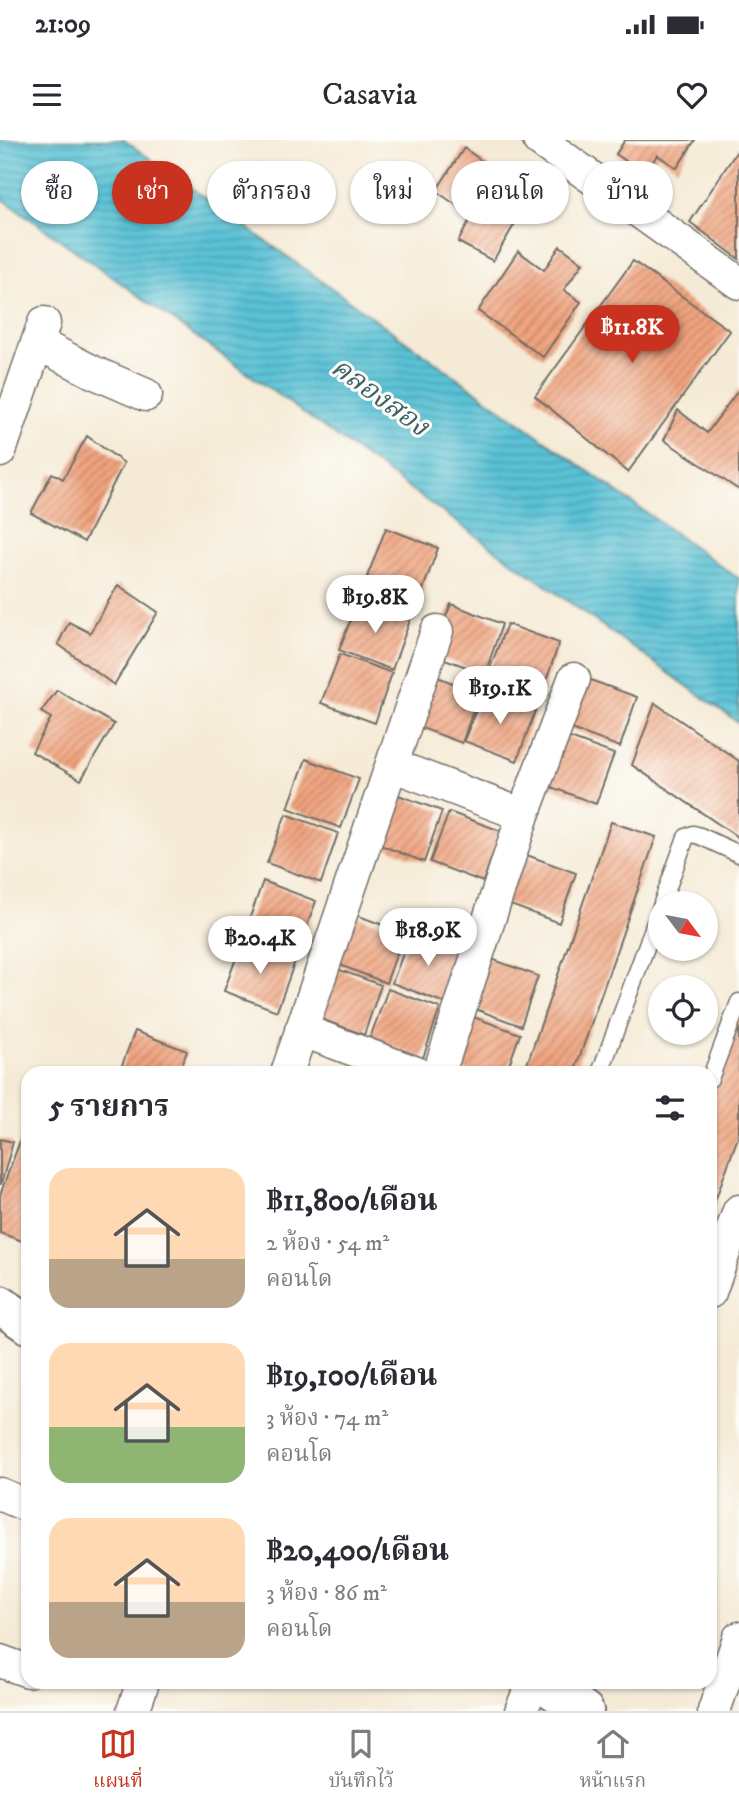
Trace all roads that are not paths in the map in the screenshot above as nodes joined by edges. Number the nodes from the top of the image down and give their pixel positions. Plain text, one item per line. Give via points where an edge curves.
1 (539, 140) edge
2 (739, 283) edge
3 (146, 394) dead end
4 (0, 451) edge
5 (437, 631) dead end
6 (574, 679) dead end
7 (392, 765) junction
8 (523, 815) junction
9 (739, 855) edge
10 (666, 891) edge
11 (648, 942) edge
12 (739, 1002) edge
13 (301, 1030) junction
14 (289, 1066) edge
15 (397, 1066) edge
16 (441, 1066) edge
17 (603, 1066) edge
18 (715, 1066) edge
19 (739, 1211) edge
20 (717, 1272) edge
21 (0, 1494) edge
22 (21, 1503) edge
23 (739, 1639) edge
24 (0, 1661) edge
25 (21, 1668) edge
26 (140, 1689) edge
27 (530, 1689) edge
28 (132, 1711) edge
29 (521, 1711) edge
30 (714, 1711) edge

1 - 2 street
3 - 4 street via 93,372 40,333
5 - 7 street
6 - 8 street
7 - 8 street
7 - 13 street
8 - 16 street
9 - 10 lane via 700,836 686,837
11 - 17 lane
12 - 18 lane
13 - 14 street
13 - 15 street
19 - 20 street
21 - 22 street
23 - 30 street
24 - 25 street
26 - 28 street
27 - 29 street

